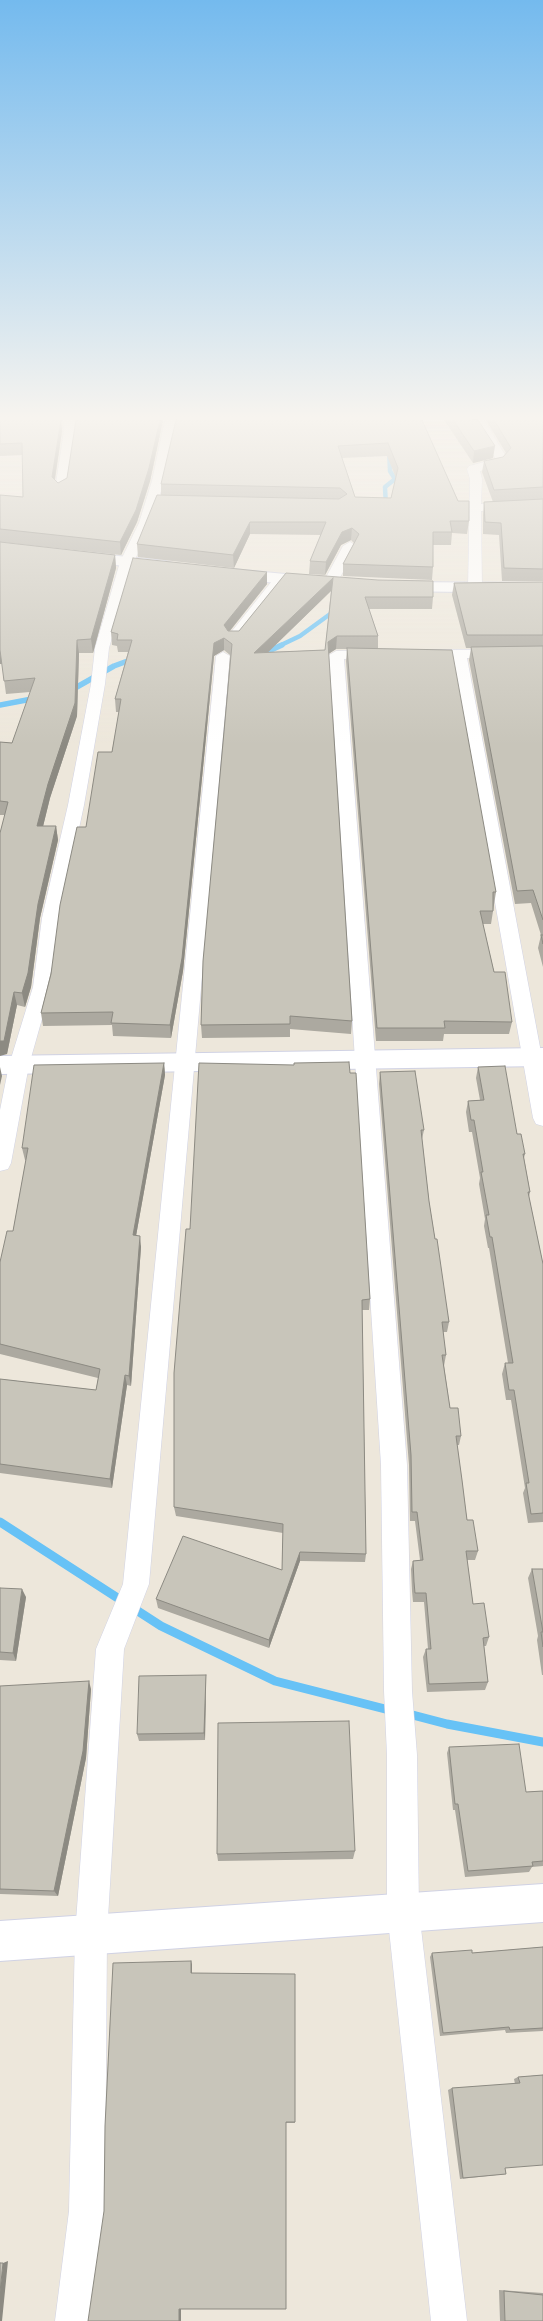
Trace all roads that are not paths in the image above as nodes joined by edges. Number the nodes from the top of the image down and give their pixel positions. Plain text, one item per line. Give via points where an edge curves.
1 (143, 528) edge
2 (475, 528) edge
3 (350, 546) edge
4 (68, 556) edge
5 (127, 562) junction
6 (182, 568) edge
7 (219, 572) edge
8 (281, 579) junction
9 (330, 583) junction
10 (349, 584) edge
11 (377, 586) edge
12 (475, 588) junction
13 (543, 588) edge
14 (543, 653) edge
15 (459, 654) junction
16 (538, 1057) edge
17 (364, 1060) junction
18 (184, 1062) junction
19 (10, 1065) edge
20 (543, 1118) edge
21 (0, 1163) edge
22 (543, 1903) edge
23 (403, 1911) junction
24 (91, 1935) junction
25 (0, 1941) edge
26 (72, 2321) edge
27 (449, 2321) edge

1 - 5 street
2 - 12 street
3 - 9 street
4 - 5 street
5 - 6 street
5 - 19 street via 102,648 76,805 51,918 42,987
7 - 8 street
8 - 9 street
8 - 18 street via 228,647
9 - 10 street
11 - 12 street
12 - 13 street
14 - 15 street
15 - 16 street
15 - 17 street via 336,655
16 - 17 street
16 - 20 street
17 - 18 street
17 - 23 street via 394,1465
18 - 19 street
18 - 24 street via 136,1584 110,1649
19 - 21 street
22 - 23 street
23 - 24 street
23 - 27 street
24 - 25 street
24 - 26 street via 87,2211

